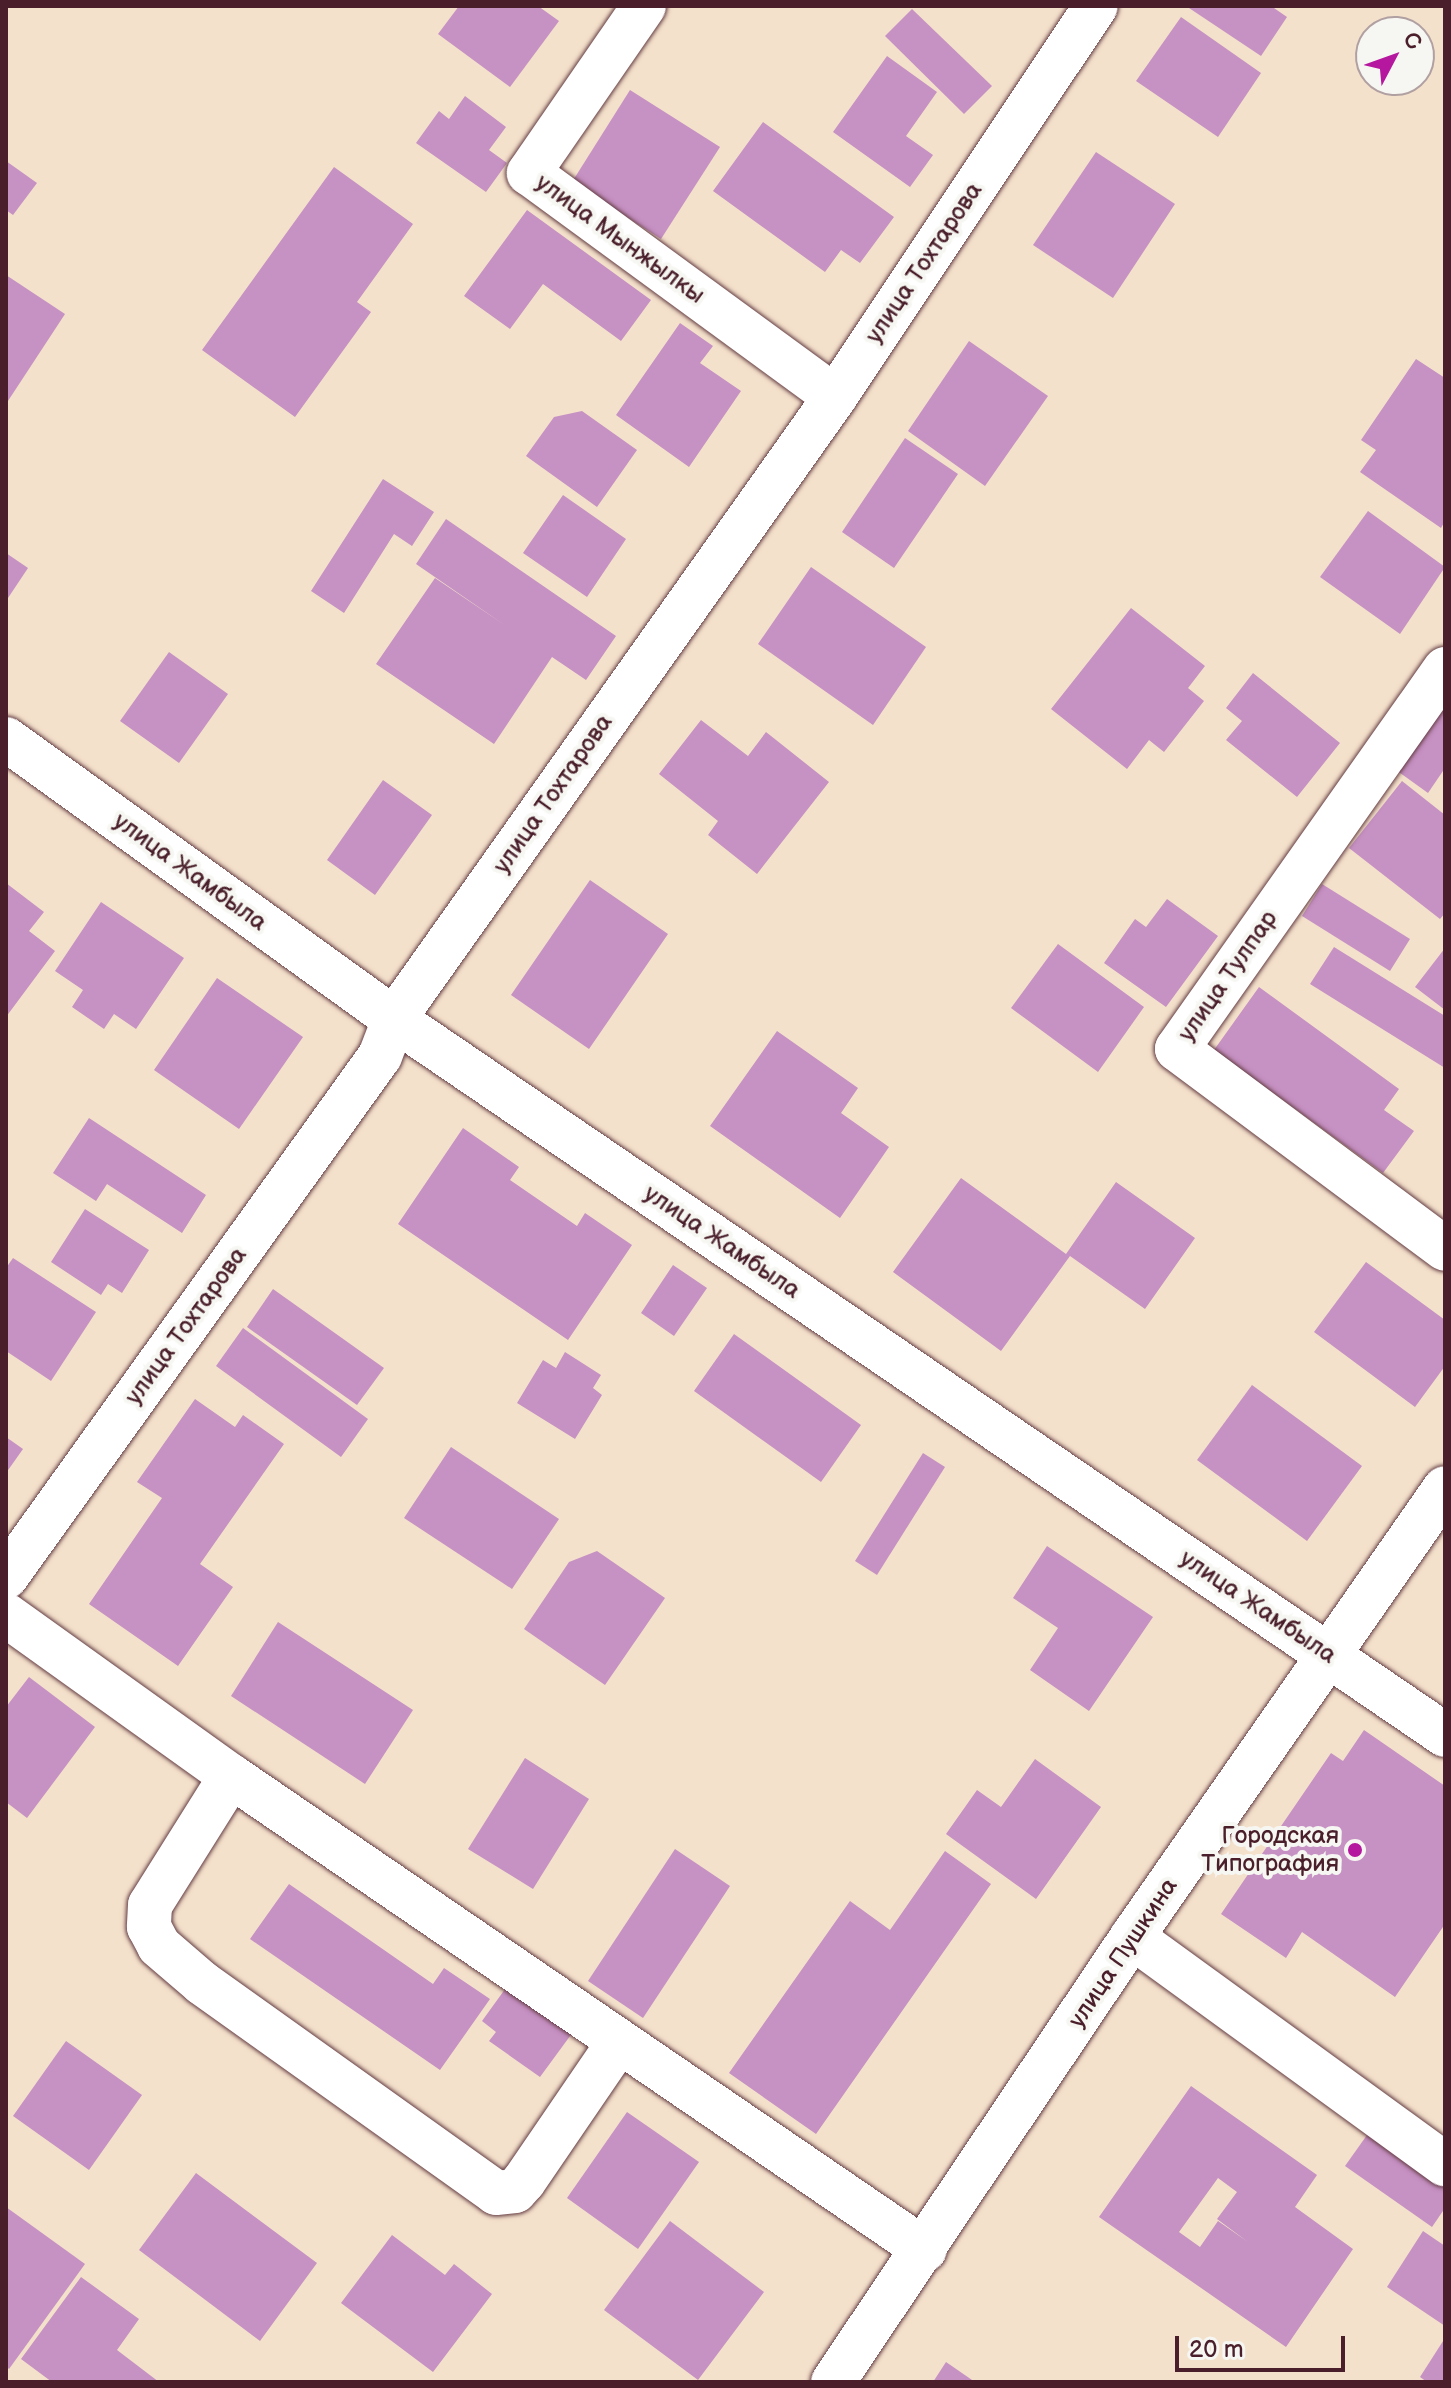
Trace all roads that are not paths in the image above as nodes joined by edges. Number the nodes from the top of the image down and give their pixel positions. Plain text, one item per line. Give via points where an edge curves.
1 (644, 6) edge
2 (1096, 6) edge
3 (835, 397) junction
4 (1445, 669) edge
5 (6, 739) edge
6 (394, 1019) junction
7 (1445, 1249) edge
8 (1445, 1488) edge
9 (6, 1577) edge
10 (6, 1615) edge
11 (1330, 1656) junction
12 (1445, 1735) edge
13 (231, 1776) junction
14 (1132, 1937) junction
15 (618, 2043) junction
16 (1445, 2164) edge
17 (925, 2250) junction
18 (833, 2382) edge

1 - 3 street, улица Мынжылкы via 529,173
2 - 3 street, улица Тохтарова
3 - 6 street, улица Тохтарова
4 - 7 street, улица Тулпар via 1177,1049
5 - 6 street, улица Жамбыла
6 - 9 street, улица Тохтарова via 380,1056
6 - 11 street, улица Жамбыла
8 - 11 street, улица Пушкина
10 - 13 street
11 - 12 street, улица Жамбыла
11 - 14 street, улица Пушкина
13 - 15 street
13 - 15 street via 150,1905 149,1927 159,1946 202,1983 496,2193 515,2191 524,2181
14 - 16 street
14 - 17 street, улица Пушкина
15 - 17 street
17 - 18 street, улица Пушкина

